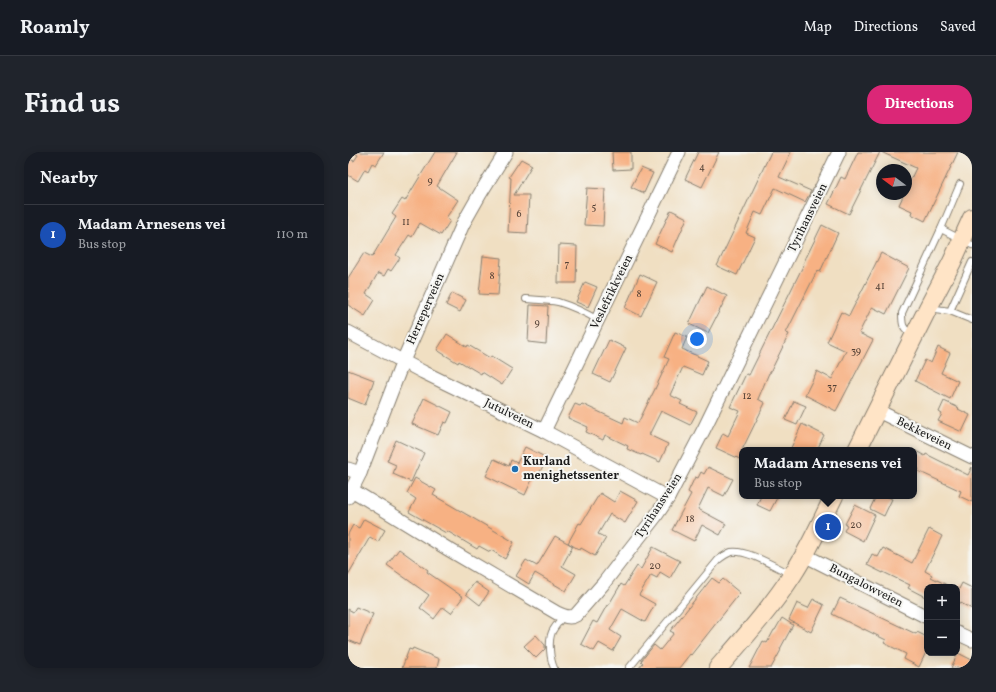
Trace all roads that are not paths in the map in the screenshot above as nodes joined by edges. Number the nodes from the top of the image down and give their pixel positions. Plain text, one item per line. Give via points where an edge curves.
1 (506, 152) edge
2 (679, 152) edge
3 (839, 152) edge
4 (960, 184) dead end
5 (972, 218) edge
6 (941, 230) junction
7 (967, 242) edge
8 (972, 262) edge
9 (526, 300) dead end
10 (928, 308) junction
11 (950, 311) junction
12 (598, 320) junction
13 (972, 320) edge
14 (348, 332) edge
15 (914, 335) junction
16 (403, 361) junction
17 (876, 410) junction
18 (544, 431) junction
19 (858, 447) edge
20 (972, 457) edge
21 (354, 471) edge
22 (350, 494) edge
23 (668, 498) junction
24 (832, 499) edge
25 (804, 555) junction
26 (792, 575) junction
27 (563, 616) junction
28 (924, 616) edge
29 (960, 634) edge
30 (972, 640) edge
31 (554, 668) edge
32 (629, 668) edge
33 (718, 668) edge

1 - 16 street, Herreperveien via 463,224
2 - 12 street, Veslefrikkveien
3 - 23 street, Tyrihansveien
4 - 6 lane
5 - 7 street
6 - 7 lane
6 - 15 lane via 902,313 905,330
7 - 10 street
8 - 11 lane
9 - 12 lane via 559,302
10 - 11 lane
10 - 15 street
11 - 13 lane
12 - 18 street, Veslefrikkveien
14 - 16 street, Jutulveien
15 - 17 street
16 - 18 street, Jutulveien
16 - 21 street, Herreperveien
17 - 19 street
17 - 20 street, Bekkeveien
18 - 23 street, Jutulveien
21 - 22 street, Herreperveien
22 - 27 street
23 - 27 street, Tyrihansveien via 656,517 576,615
24 - 25 street
25 - 26 street
25 - 28 street, Bungalowveien
26 - 32 lane via 755,557 733,552 724,555
26 - 33 street
27 - 31 lane via 551,633 551,659
29 - 30 street

